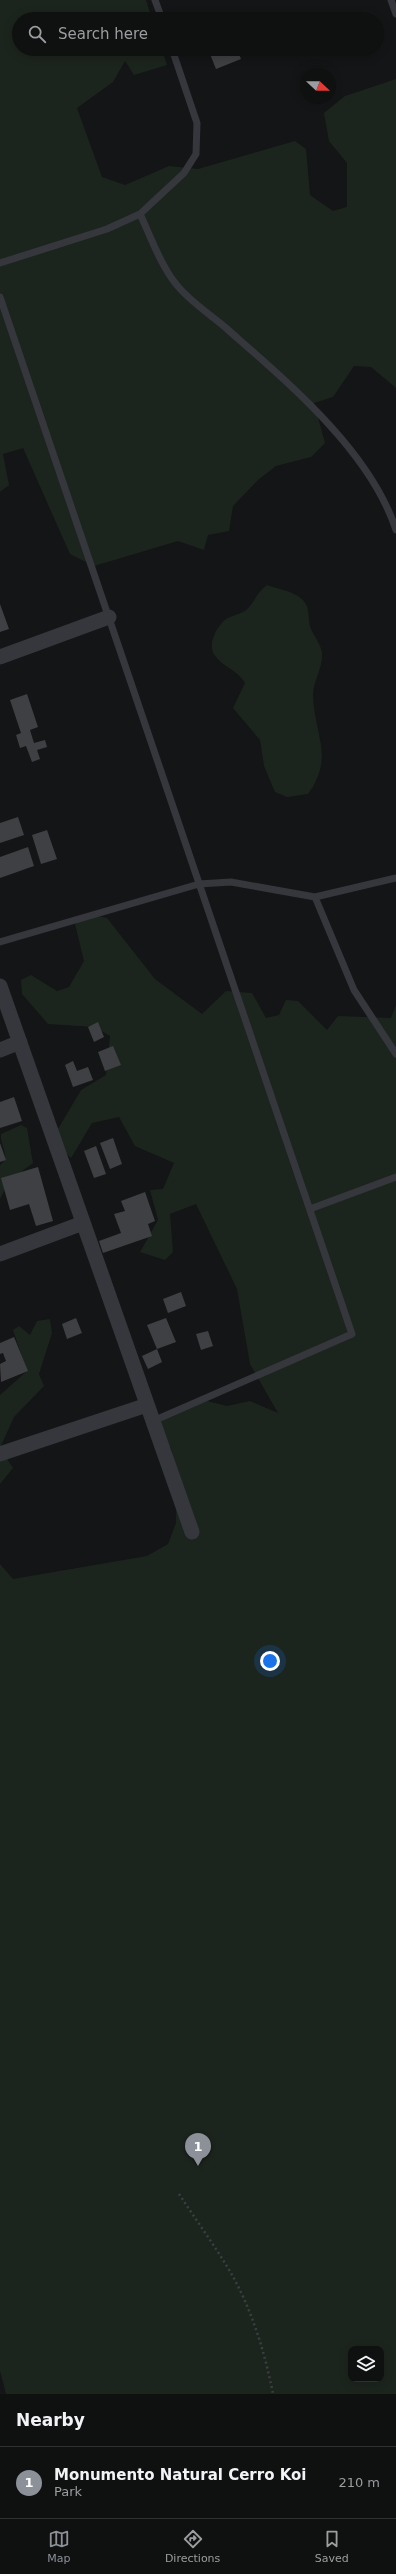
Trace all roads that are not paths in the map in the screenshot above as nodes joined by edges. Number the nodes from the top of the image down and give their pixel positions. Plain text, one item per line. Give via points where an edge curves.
1 (155, 0) edge
2 (391, 0) edge
3 (159, 12) edge
4 (396, 14) edge
5 (174, 56) edge
6 (140, 214) junction
7 (0, 263) edge
8 (0, 298) edge
9 (396, 530) edge
10 (108, 617) junction
11 (0, 657) edge
12 (396, 878) edge
13 (199, 884) junction
14 (315, 897) junction
15 (0, 942) edge
16 (0, 986) edge
17 (20, 1042) junction
18 (0, 1050) edge
19 (396, 1054) edge
20 (396, 1177) edge
21 (310, 1209) junction
22 (83, 1222) junction
23 (0, 1254) edge
24 (147, 1404) junction
25 (153, 1421) junction
26 (0, 1454) edge
27 (192, 1532) dead end

1 - 3 lane
2 - 4 lane
5 - 6 lane via 197,123 196,154 184,173
6 - 7 lane via 107,229
6 - 9 lane via 176,284 282,378 330,426 357,458 381,498
8 - 10 lane
10 - 11 street
10 - 13 lane
12 - 14 lane
13 - 14 lane via 231,882
13 - 15 lane
13 - 21 lane
14 - 19 lane via 354,990
16 - 17 street
17 - 18 street
17 - 22 street
20 - 21 lane
21 - 25 lane via 352,1334
22 - 23 street
22 - 24 street
24 - 25 street
24 - 26 street
25 - 27 street

